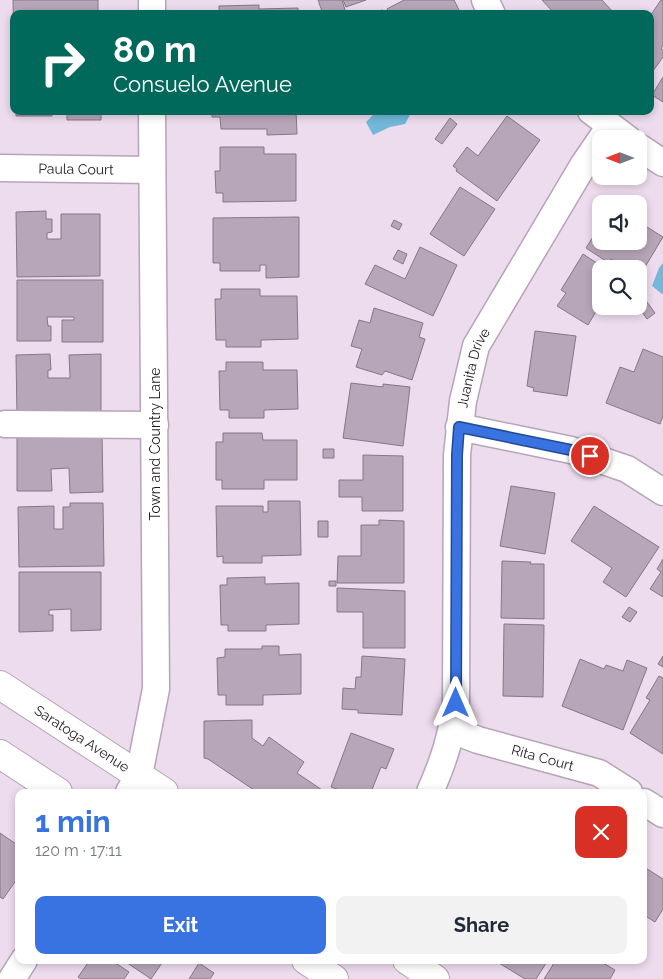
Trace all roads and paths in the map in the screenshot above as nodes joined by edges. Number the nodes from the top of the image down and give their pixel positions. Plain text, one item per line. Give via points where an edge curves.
1 (152, 115) edge
2 (610, 125) edge
3 (648, 153) edge
4 (663, 163) edge
5 (0, 168) edge
6 (152, 170) junction
7 (5, 424) dead end
8 (155, 425) junction
9 (459, 427) junction
10 (663, 492) edge
11 (0, 685) edge
12 (452, 730) junction
13 (0, 754) edge
14 (134, 784) edge
15 (53, 789) edge
16 (153, 789) edge
17 (431, 789) edge
18 (624, 789) edge
19 (647, 804) edge
20 (663, 814) edge
21 (21, 964) edge
22 (312, 964) edge
23 (413, 964) edge
24 (12, 979) edge
25 (334, 979) edge
26 (435, 979) edge

1 - 6 street, Town and Country Lane
2 - 9 street, Juanita Drive via 476,346
3 - 4 street
5 - 6 street, Paula Court
6 - 8 street, Town and Country Lane
7 - 8 street
8 - 14 street, Town and Country Lane via 156,689
9 - 10 street via 571,450 627,469
9 - 12 street, Juanita Drive via 456,703
11 - 14 main road, Saratoga Avenue
12 - 17 street, Juanita Drive via 444,761
12 - 18 street, Rita Court via 599,773
13 - 15 main road
14 - 16 main road, Saratoga Avenue
19 - 20 street
21 - 24 street
22 - 25 main road
23 - 26 main road

